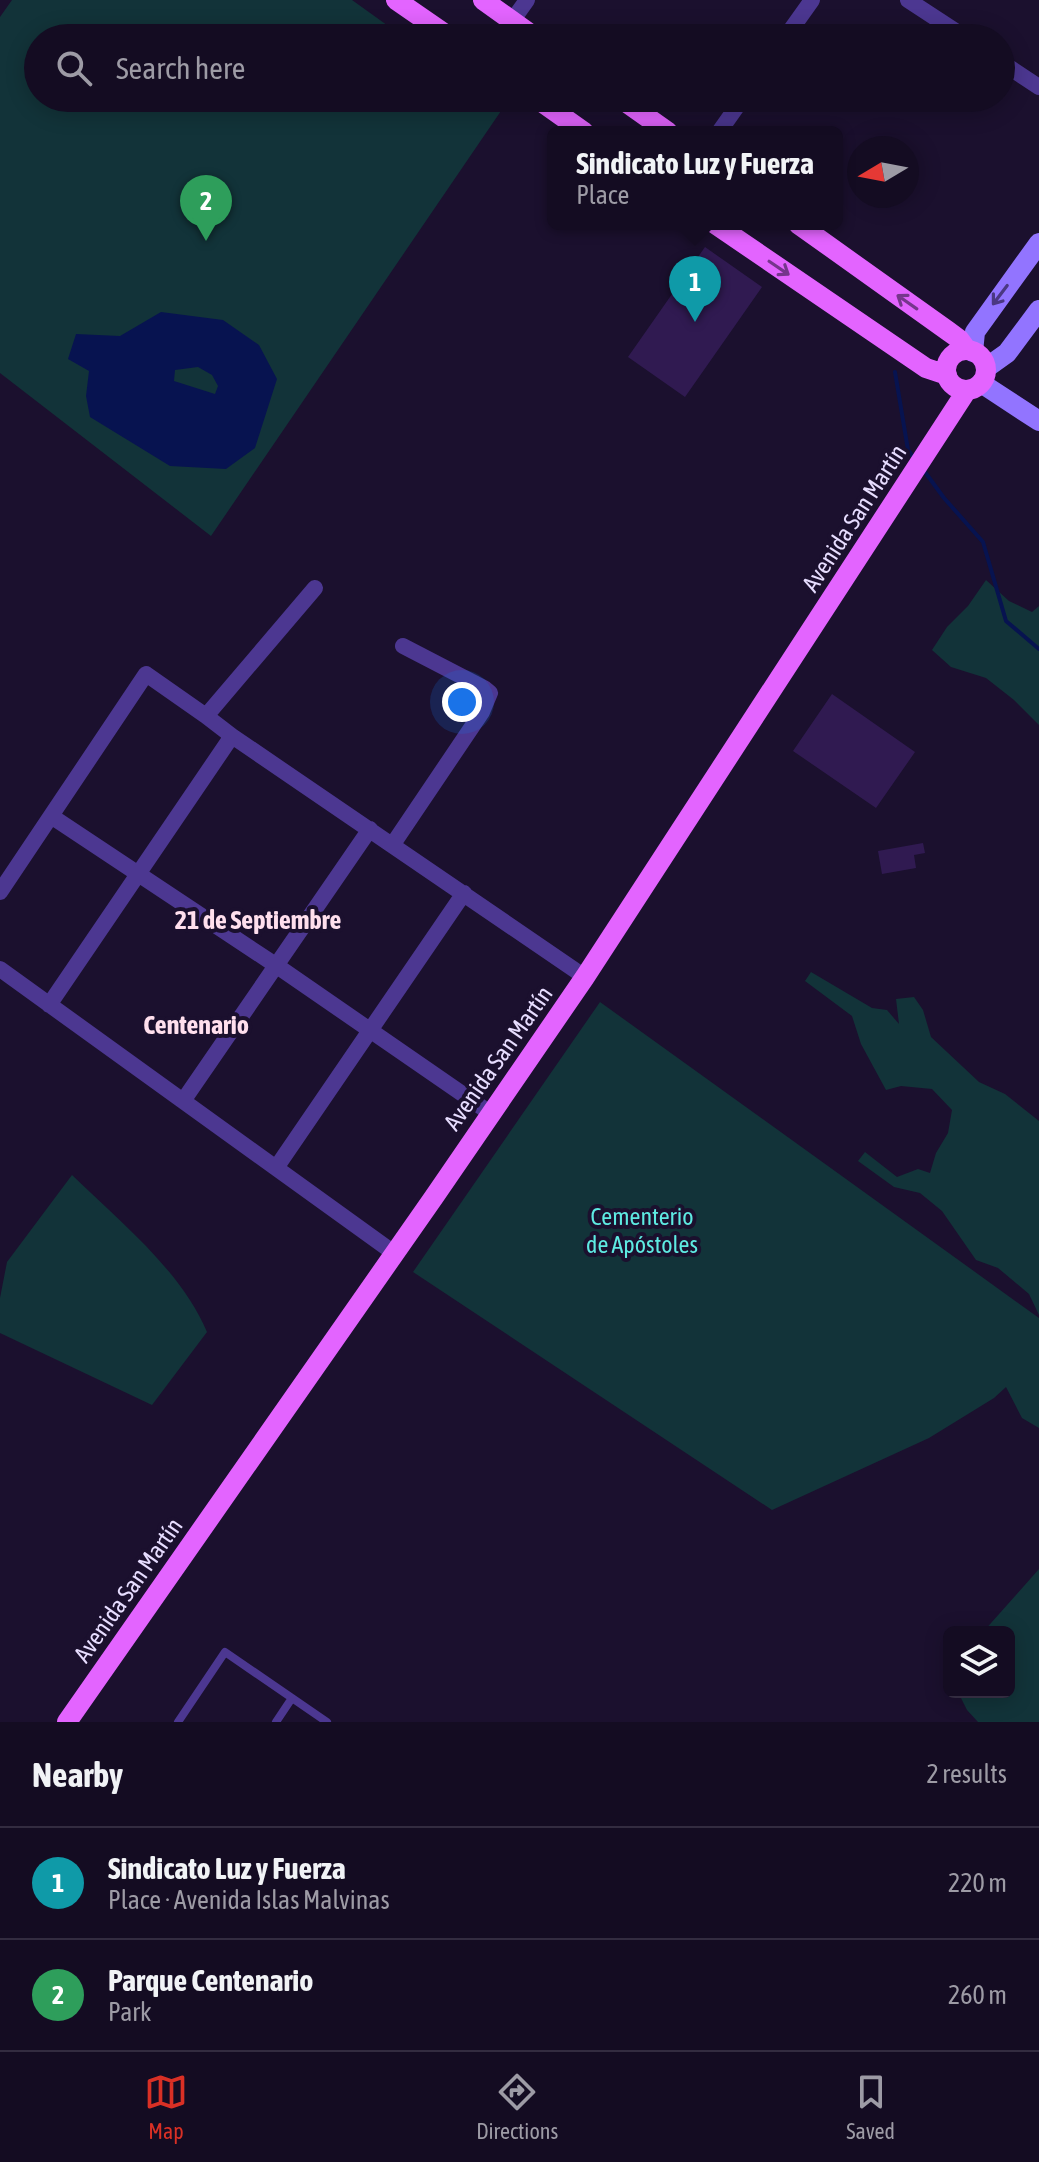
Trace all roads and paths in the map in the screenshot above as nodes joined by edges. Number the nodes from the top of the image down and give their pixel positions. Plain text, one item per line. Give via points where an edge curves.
1 (396, 0) edge
2 (483, 0) edge
3 (527, 0) edge
4 (812, 0) edge
5 (908, 0) edge
6 (512, 21) junction
7 (431, 24) edge
8 (516, 24) edge
9 (795, 24) edge
10 (945, 24) edge
11 (1015, 71) edge
12 (1039, 87) edge
13 (556, 112) edge
14 (640, 112) edge
15 (576, 126) edge
16 (660, 126) edge
17 (724, 230) edge
18 (806, 230) edge
19 (1039, 243) edge
20 (1039, 310) edge
21 (967, 372) junction
22 (1039, 421) edge
23 (315, 588) dead end
24 (403, 646) dead end
25 (206, 716) junction
26 (232, 736) junction
27 (51, 816) junction
28 (370, 829) junction
29 (393, 844) junction
30 (139, 876) junction
31 (0, 892) edge
32 (464, 893) junction
33 (277, 966) junction
34 (0, 969) edge
35 (585, 977) junction
36 (49, 1005) junction
37 (371, 1031) junction
38 (183, 1101) junction
39 (490, 1113) junction
40 (276, 1168) junction
41 (394, 1253) junction
42 (292, 1698) junction
43 (67, 1722) edge
44 (178, 1722) edge
45 (276, 1722) edge
46 (327, 1722) edge

1 - 7 main road
2 - 6 main road
3 - 6 street
4 - 9 street
5 - 10 street
6 - 8 main road
11 - 12 street
13 - 15 main road
14 - 16 main road
17 -> 21 main road via 926,368
21 -> 18 main road via 959,339
19 -> 21 main road via 975,332
20 - 21 main road via 1007,353
21 - 22 main road
21 - 35 main road, Avenida San Martín via 953,412 920,465
23 - 25 street
24 - 29 street via 490,693
25 - 26 street
25 - 27 street via 146,674
26 - 28 street
26 - 30 street
27 - 30 street
27 - 31 street
28 - 29 street
28 - 33 street
29 - 32 street
30 - 33 street
30 - 36 street
32 - 35 street
32 - 37 street
33 - 37 street
33 - 38 street
34 - 36 street
35 - 39 main road, Avenida San Martín
36 - 38 street
37 - 39 street
37 - 40 street
38 - 40 street
39 - 41 main road, Avenida San Martín
40 - 41 street
41 - 43 main road, Avenida San Martín
42 - 44 lane via 225,1652
42 - 45 lane
42 - 46 lane

